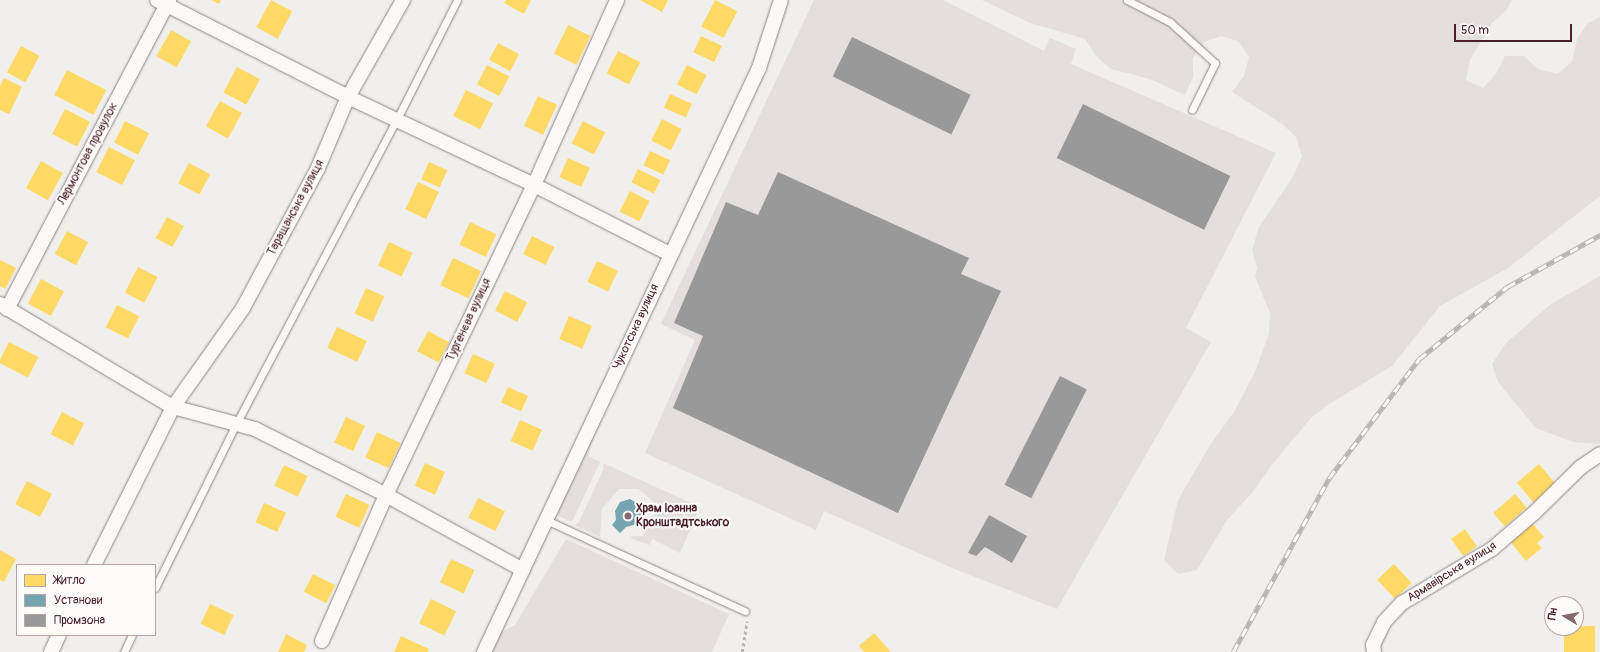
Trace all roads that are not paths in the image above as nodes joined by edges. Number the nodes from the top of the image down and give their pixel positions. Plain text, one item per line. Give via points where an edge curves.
1 (403, 0) edge
2 (457, 0) edge
3 (617, 0) edge
4 (781, 0) edge
5 (1127, 0) edge
6 (164, 2) edge
7 (348, 97) junction
8 (1192, 110) dead end
9 (397, 120) junction
10 (534, 185) junction
11 (670, 254) junction
12 (4, 306) edge
13 (173, 407) junction
14 (236, 424) junction
15 (1600, 454) edge
16 (386, 495) junction
17 (546, 520) junction
18 (94, 564) edge
19 (523, 570) junction
20 (156, 586) edge
21 (745, 611) road end
22 (59, 636) edge
23 (132, 636) edge
24 (322, 641) dead end
25 (51, 652) edge
26 (124, 652) edge
27 (484, 652) edge
28 (1374, 652) edge

1 - 7 street, Таращанська вулиця
2 - 9 lane
3 - 10 street, Тургенєва вулиця
4 - 11 street, Чукотська вулиця via 759,68
5 - 8 lane via 1170,22 1215,63
6 - 7 street
6 - 12 street, Лермонтова провулок
7 - 9 street
7 - 13 street, Таращанська вулиця via 318,168 243,308
9 - 10 street
9 - 14 lane
10 - 11 street
10 - 16 street, Тургенєва вулиця
11 - 17 street, Чукотська вулиця
12 - 13 street
13 - 14 street
13 - 18 street, Таращанська вулиця
14 - 16 street via 255,429
14 - 20 lane
15 - 28 street, Армавірська вулиця via 1581,467 1492,549 1402,603 1384,622 1373,644
16 - 19 street
16 - 24 street, Тургенєва вулиця
17 - 19 street, Чукотська вулиця
17 - 21 lane
19 - 27 street, Чукотська вулиця
22 - 25 street
23 - 26 lane

